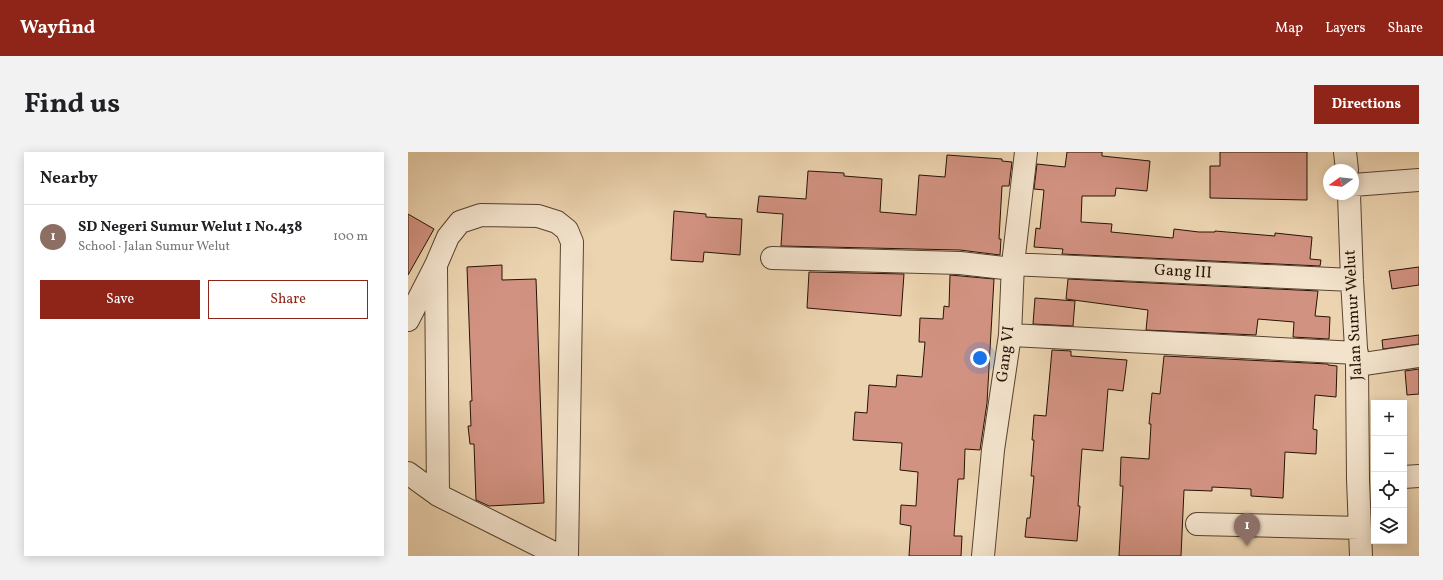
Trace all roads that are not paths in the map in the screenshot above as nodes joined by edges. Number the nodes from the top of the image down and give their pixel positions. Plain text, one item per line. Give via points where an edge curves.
1 (1026, 152) edge
2 (1345, 152) edge
3 (1346, 164) edge
4 (1419, 180) edge
5 (1359, 185) edge
6 (1349, 200) edge
7 (772, 258) dead end
8 (436, 265) junction
9 (1013, 267) junction
10 (1352, 280) junction
11 (408, 320) edge
12 (1010, 335) junction
13 (1419, 356) edge
14 (1357, 359) junction
15 (408, 473) edge
16 (1419, 476) edge
17 (1407, 477) edge
18 (1366, 478) edge
19 (438, 495) junction
20 (1197, 524) dead end
21 (1360, 528) junction
22 (560, 556) edge
23 (567, 556) edge
24 (983, 556) edge
25 (1361, 556) edge

1 - 9 street, Gang VI
2 - 3 street
4 - 5 street
6 - 10 street, Jalan Sumur Welut
7 - 9 street, Gang III via 960,263
8 - 11 street
8 - 19 street
8 - 23 street via 448,237 460,222 481,215 538,216 557,222 567,230 572,242
9 - 10 street, Gang III
9 - 12 street, Gang VI
10 - 14 street, Jalan Sumur Welut
12 - 14 street
12 - 24 street, Gang VI via 993,450
13 - 14 street
14 - 18 street, Jalan Sumur Welut
15 - 19 street
16 - 17 street
18 - 21 street, Jalan Sumur Welut
19 - 22 street
20 - 21 street
21 - 25 street, Jalan Sumur Welut

